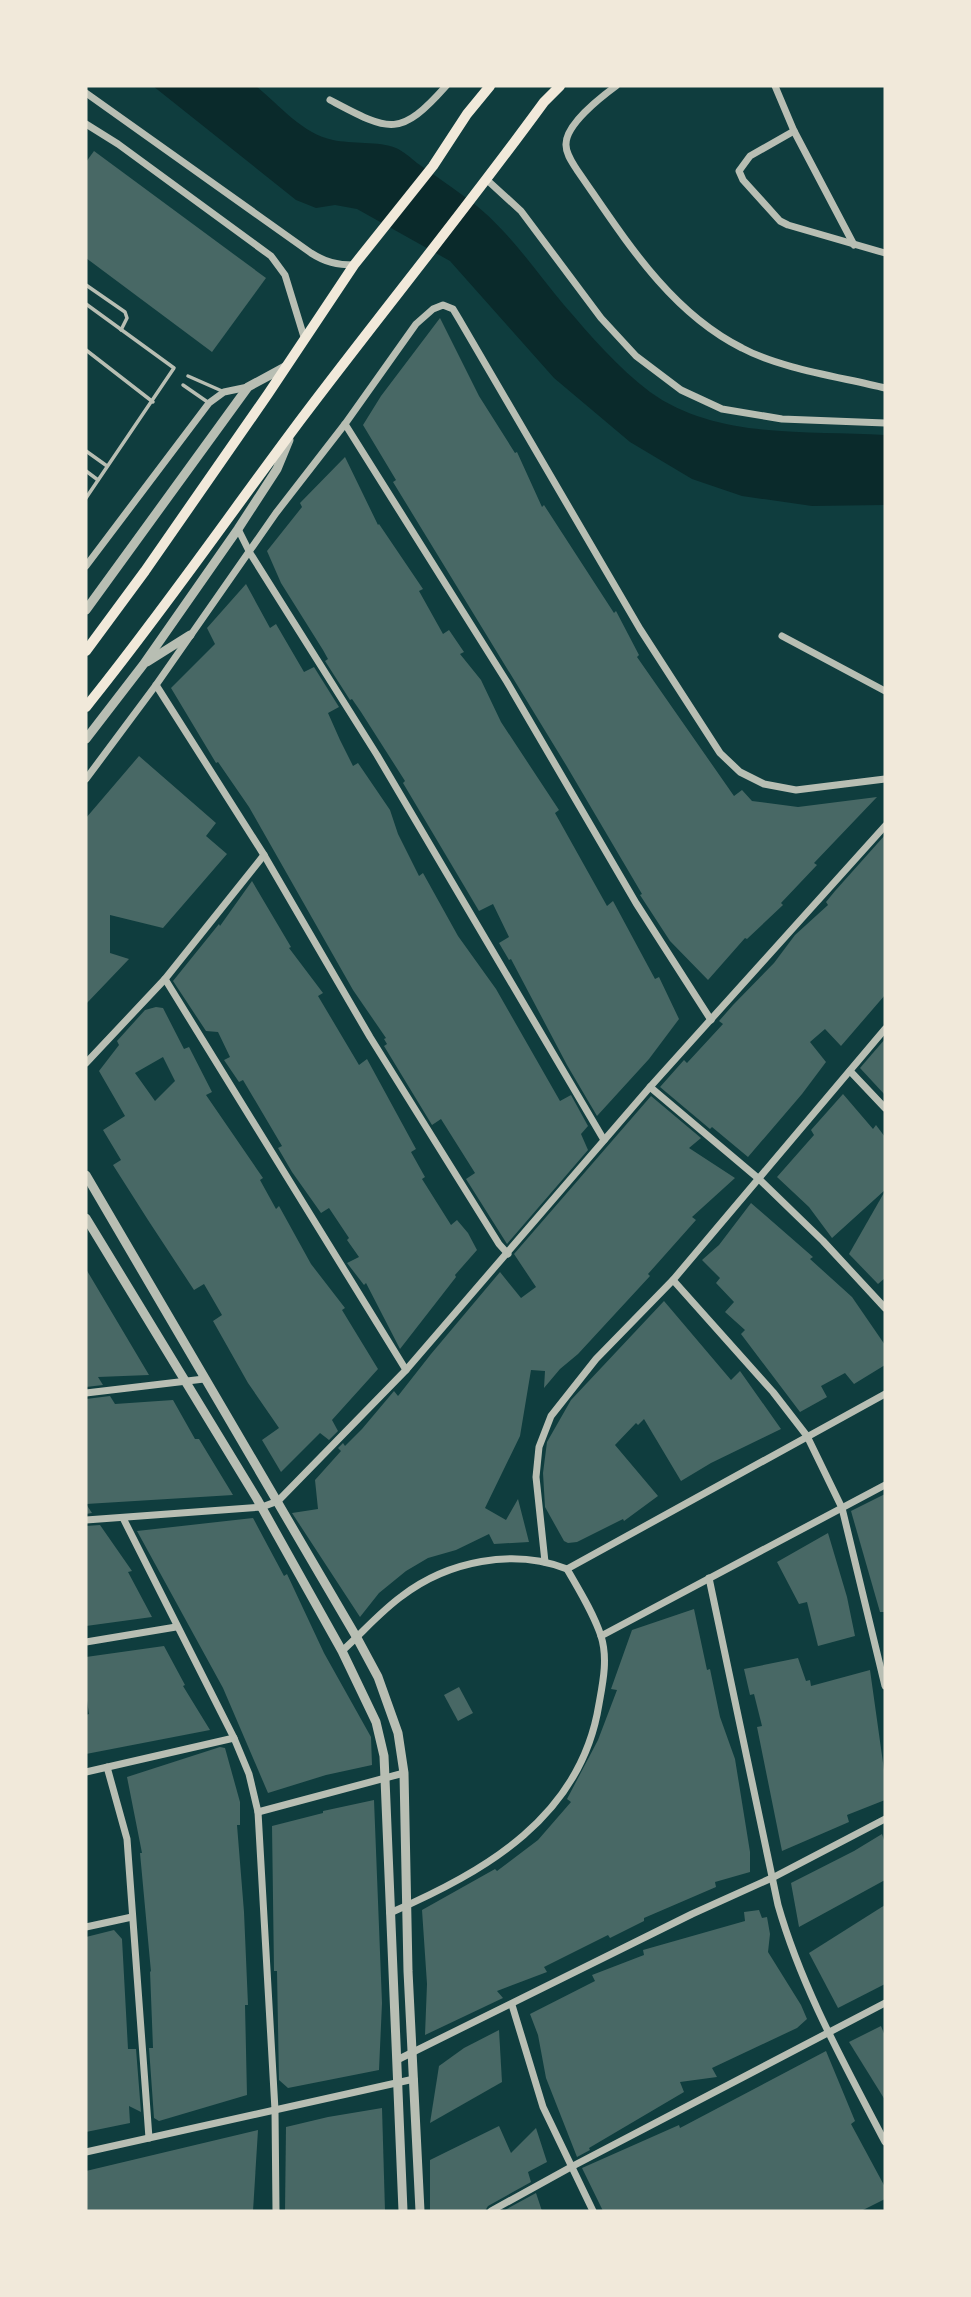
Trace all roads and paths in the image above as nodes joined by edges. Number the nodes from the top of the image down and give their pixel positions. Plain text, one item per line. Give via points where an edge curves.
1 (446, 86) edge
2 (490, 86) edge
3 (560, 86) edge
4 (616, 86) edge
5 (775, 86) edge
6 (86, 93) edge
7 (330, 100) dead end
8 (88, 128) edge
9 (794, 131) junction
10 (486, 179) junction
11 (854, 246) junction
12 (885, 253) edge
13 (354, 265) junction
14 (86, 285) edge
15 (86, 304) edge
16 (121, 330) junction
17 (304, 337) junction
18 (86, 350) edge
19 (285, 367) junction
20 (188, 376) dead end
21 (183, 385) dead end
22 (248, 387) junction
23 (885, 388) edge
24 (224, 392) junction
25 (153, 402) junction
26 (209, 403) junction
27 (885, 423) edge
28 (345, 424) junction
29 (291, 433) junction
30 (86, 451) edge
31 (107, 466) junction
32 (86, 471) edge
33 (99, 480) junction
34 (86, 498) edge
35 (238, 529) junction
36 (250, 553) junction
37 (87, 564) edge
38 (86, 610) edge
39 (190, 635) junction
40 (782, 636) dead end
41 (86, 651) edge
42 (143, 665) junction
43 (156, 685) junction
44 (885, 689) edge
45 (86, 707) edge
46 (86, 738) edge
47 (86, 779) edge
48 (885, 779) edge
49 (885, 826) edge
50 (264, 855) junction
51 (165, 979) junction
52 (711, 1020) junction
53 (885, 1029) edge
54 (86, 1063) edge
55 (850, 1071) junction
56 (650, 1087) junction
57 (885, 1108) edge
58 (604, 1140) junction
59 (86, 1175) edge
60 (759, 1179) junction
61 (86, 1218) edge
62 (508, 1254) junction
63 (673, 1280) junction
64 (885, 1308) edge
65 (406, 1370) junction
66 (204, 1379) junction
67 (187, 1383) junction
68 (86, 1393) edge
69 (885, 1394) edge
70 (807, 1436) junction
71 (885, 1485) edge
72 (278, 1501) junction
73 (262, 1507) junction
74 (842, 1508) junction
75 (122, 1518) junction
76 (86, 1520) edge
77 (545, 1562) junction
78 (567, 1569) junction
79 (709, 1578) junction
80 (176, 1627) junction
81 (601, 1636) junction
82 (357, 1638) junction
83 (86, 1642) edge
84 (342, 1651) junction
85 (885, 1686) edge
86 (234, 1738) junction
87 (107, 1767) junction
88 (86, 1772) edge
89 (404, 1773) junction
90 (385, 1779) junction
91 (258, 1812) junction
92 (885, 1819) edge
93 (774, 1877) junction
94 (407, 1906) junction
95 (390, 1913) junction
96 (132, 1917) junction
97 (86, 1927) edge
98 (885, 2003) edge
99 (512, 2005) junction
100 (829, 2033) junction
101 (413, 2053) junction
102 (397, 2060) junction
103 (414, 2079) junction
104 (397, 2082) junction
105 (275, 2110) junction
106 (149, 2138) junction
107 (885, 2141) edge
108 (86, 2152) edge
109 (571, 2167) junction
110 (276, 2211) edge
111 (403, 2211) edge
112 (421, 2211) edge
113 (491, 2211) edge
114 (593, 2211) edge

1 - 7 street via 417,116 396,125 367,120
2 - 13 main road
3 - 10 main road
4 - 23 street via 569,132 568,155 652,273 711,330 743,349 788,365
5 - 9 street
6 - 13 street via 323,261
8 - 17 street via 271,256 285,275
9 - 11 street
9 - 11 street via 750,156 739,171 743,180 788,225
10 - 27 street via 529,220 601,318 636,356 681,390 722,409 782,419
10 - 29 main road
11 - 12 street
13 - 17 main road
14 - 16 lane via 123,310 127,318
15 - 16 lane
16 - 25 lane via 174,368
17 - 19 main road
18 - 25 lane
19 - 22 street
19 - 41 main road
20 - 24 lane
21 - 26 lane
22 - 24 street
22 - 38 street
24 - 26 street
25 - 31 lane
26 - 37 street
28 - 36 street
28 - 48 street via 416,324 433,309 443,305 453,309 640,629 720,753 740,772 764,784 796,790
28 - 52 street
29 - 35 street via 277,469
29 - 45 main road
30 - 31 lane
31 - 33 lane
32 - 33 lane
33 - 34 lane
35 - 36 street
35 - 42 street
36 - 39 street
36 - 58 street via 377,755
39 - 42 street
39 - 43 street
40 - 44 street
42 - 46 street
43 - 47 street
43 - 50 street
49 - 52 street
50 - 51 street
50 - 62 street via 370,1037
51 - 54 street
51 - 65 street
52 - 56 street
53 - 55 street
55 - 57 street
55 - 60 street
56 - 58 street
56 - 60 street
58 - 62 street
59 - 66 street
60 - 63 street
60 - 64 street
61 - 67 street
62 - 65 street
63 - 70 street
63 - 77 street via 596,1359 551,1416 539,1447 536,1477
65 - 72 street
66 - 67 street
66 - 72 street
67 - 68 street
67 - 73 street
69 - 70 street
70 - 74 street
70 - 78 street
71 - 74 street
72 - 73 street
72 - 82 street
73 - 75 street
73 - 84 street
74 - 79 street
74 - 85 street
75 - 76 street
75 - 80 street
77 - 78 street
77 - 82 street via 505,1559 445,1570 400,1597
78 - 81 street
79 - 81 street
79 - 93 street
80 - 83 street
80 - 86 street
81 - 94 street via 604,1667 598,1714 576,1775 522,1839 487,1864
82 - 84 street
82 - 89 street via 378,1677 400,1741
84 - 90 street via 376,1722
86 - 87 street
86 - 91 street
87 - 88 street
87 - 96 street via 127,1839
89 - 90 street
89 - 94 street
90 - 91 street
90 - 95 street
91 - 105 street
92 - 93 street
93 - 99 street
93 - 100 street via 788,1939
94 - 95 street
94 - 101 street
95 - 102 street
96 - 97 street
96 - 106 street
98 - 100 street
99 - 101 street
99 - 109 street via 543,2107
100 - 107 street
100 - 109 street
101 - 102 street
101 - 103 street
102 - 104 street
103 - 104 street
103 - 112 street
104 - 105 street
104 - 111 street
105 - 106 street
105 - 110 street
106 - 108 street
109 - 113 street
109 - 114 street

